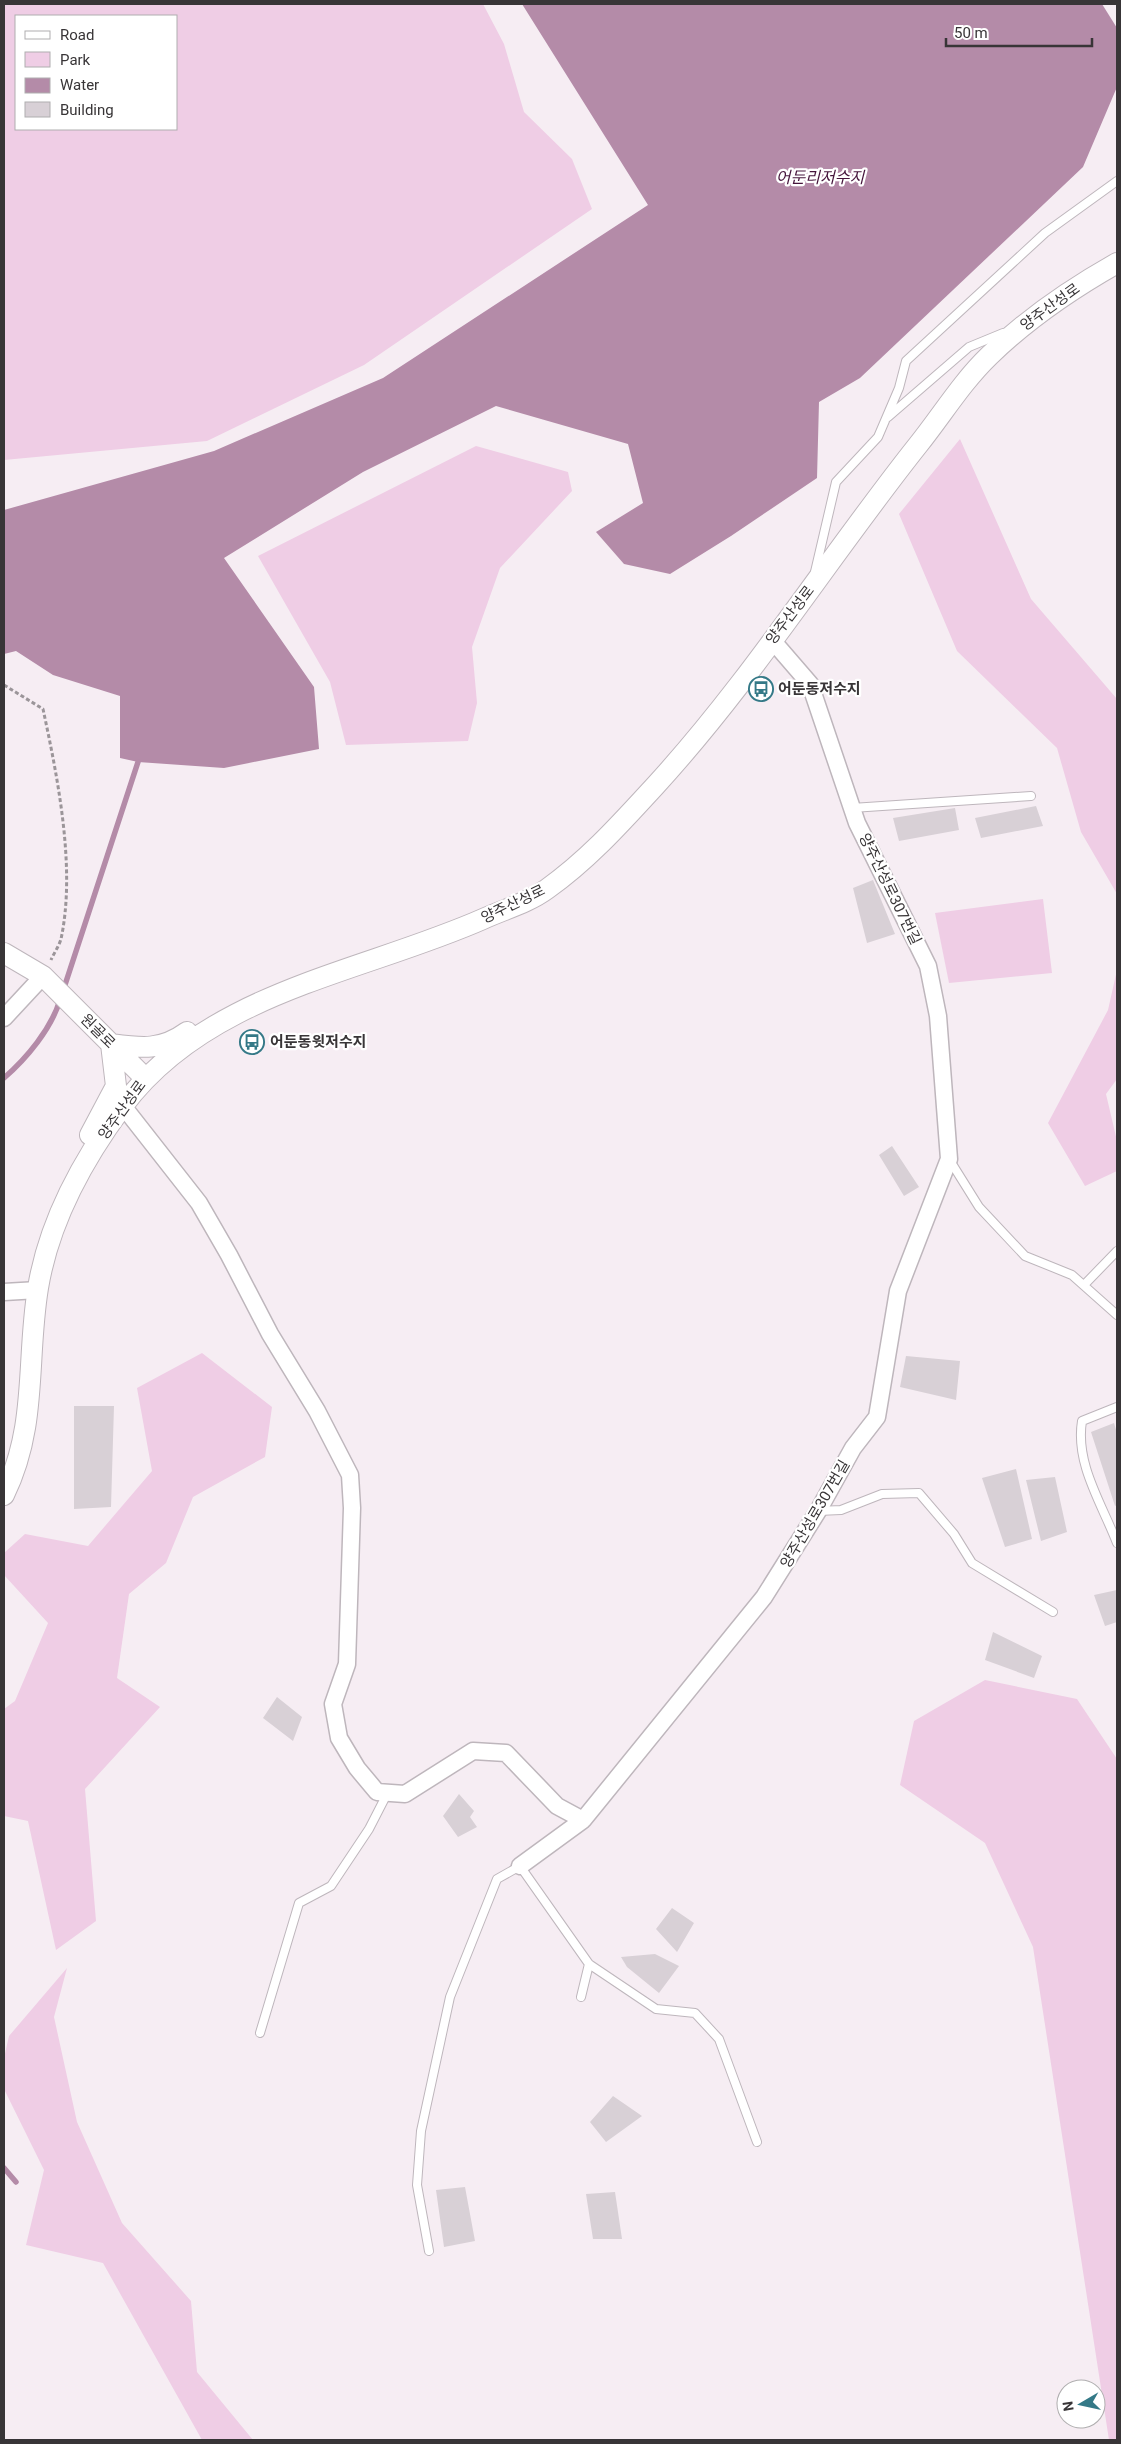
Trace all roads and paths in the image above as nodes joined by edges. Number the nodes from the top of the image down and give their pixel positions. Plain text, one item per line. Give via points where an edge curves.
1 (1117, 181) edge
2 (1117, 263) edge
3 (1024, 325) junction
4 (886, 418) junction
5 (812, 586) junction
6 (772, 640) junction
7 (4, 685) edge
8 (1031, 796) dead end
9 (852, 808) junction
10 (4, 953) edge
11 (47, 980) junction
12 (244, 1010) junction
13 (4, 1018) edge
14 (111, 1044) junction
15 (145, 1078) junction
16 (122, 1106) junction
17 (949, 1159) junction
18 (79, 1174) junction
19 (1117, 1252) edge
20 (1084, 1285) junction
21 (38, 1290) junction
22 (4, 1292) edge
23 (1117, 1315) edge
24 (1117, 1407) edge
25 (4, 1495) edge
26 (818, 1511) junction
27 (1117, 1543) edge
28 (1053, 1612) dead end
29 (387, 1794) junction
30 (583, 1820) junction
31 (520, 1866) junction
32 (589, 1964) junction
33 (581, 1997) dead end
34 (260, 2033) dead end
35 (757, 2142) dead end
36 (429, 2251) dead end

1 - 4 lane via 1045,233 906,361
2 - 3 street, 양주산성로
3 - 4 lane via 970,347
3 - 5 street, 양주산성로 via 970,376
4 - 5 lane via 878,437 836,482
5 - 6 street, 양주산성로
6 - 9 street, 양주산성로307번길 via 810,684
6 - 12 street, 양주산성로 via 698,739 607,838 546,889 466,927 298,986
7 - 11 path via 43,709 61,808 68,889 61,941
8 - 9 lane
9 - 17 street, 양주산성로307번길 via 928,966 938,1016
10 - 11 street, 원골로
11 - 13 street
11 - 14 street, 원골로
12 - 14 street via 226,1007 175,1041 162,1045 143,1048
12 - 15 street, 양주산성로 via 214,1026
14 - 15 street, 원골로
14 - 18 street via 116,1086 80,1156
15 - 16 street, 양주산성로
16 - 18 street, 양주산성로
16 - 29 street via 199,1203 270,1334 317,1410 350,1475 352,1508 346,1664 333,1704 339,1738 357,1768 377,1792
17 - 20 lane, 양주산성로307번길 via 979,1207 1026,1256 1072,1275
17 - 26 street, 양주산성로307번길 via 898,1290 877,1417 853,1448
18 - 21 street, 양주산성로 via 55,1222
19 - 20 lane
20 - 23 lane, 양주산성로307번길
21 - 22 street
21 - 25 street, 양주산성로 via 24,1442 17,1468
24 - 27 lane via 1082,1421 1079,1438 1082,1461
26 - 28 lane via 841,1510 882,1494 919,1492 954,1534 972,1563
26 - 30 street, 양주산성로307번길 via 764,1597
29 - 30 street via 404,1794 472,1751 506,1753 557,1806
29 - 34 lane via 369,1829 331,1886 299,1903
30 - 31 street, 양주산성로307번길
31 - 32 lane
31 - 36 lane via 497,1879 450,1997 422,2131 417,2185
32 - 33 lane
32 - 35 lane via 656,2009 695,2013 719,2039

